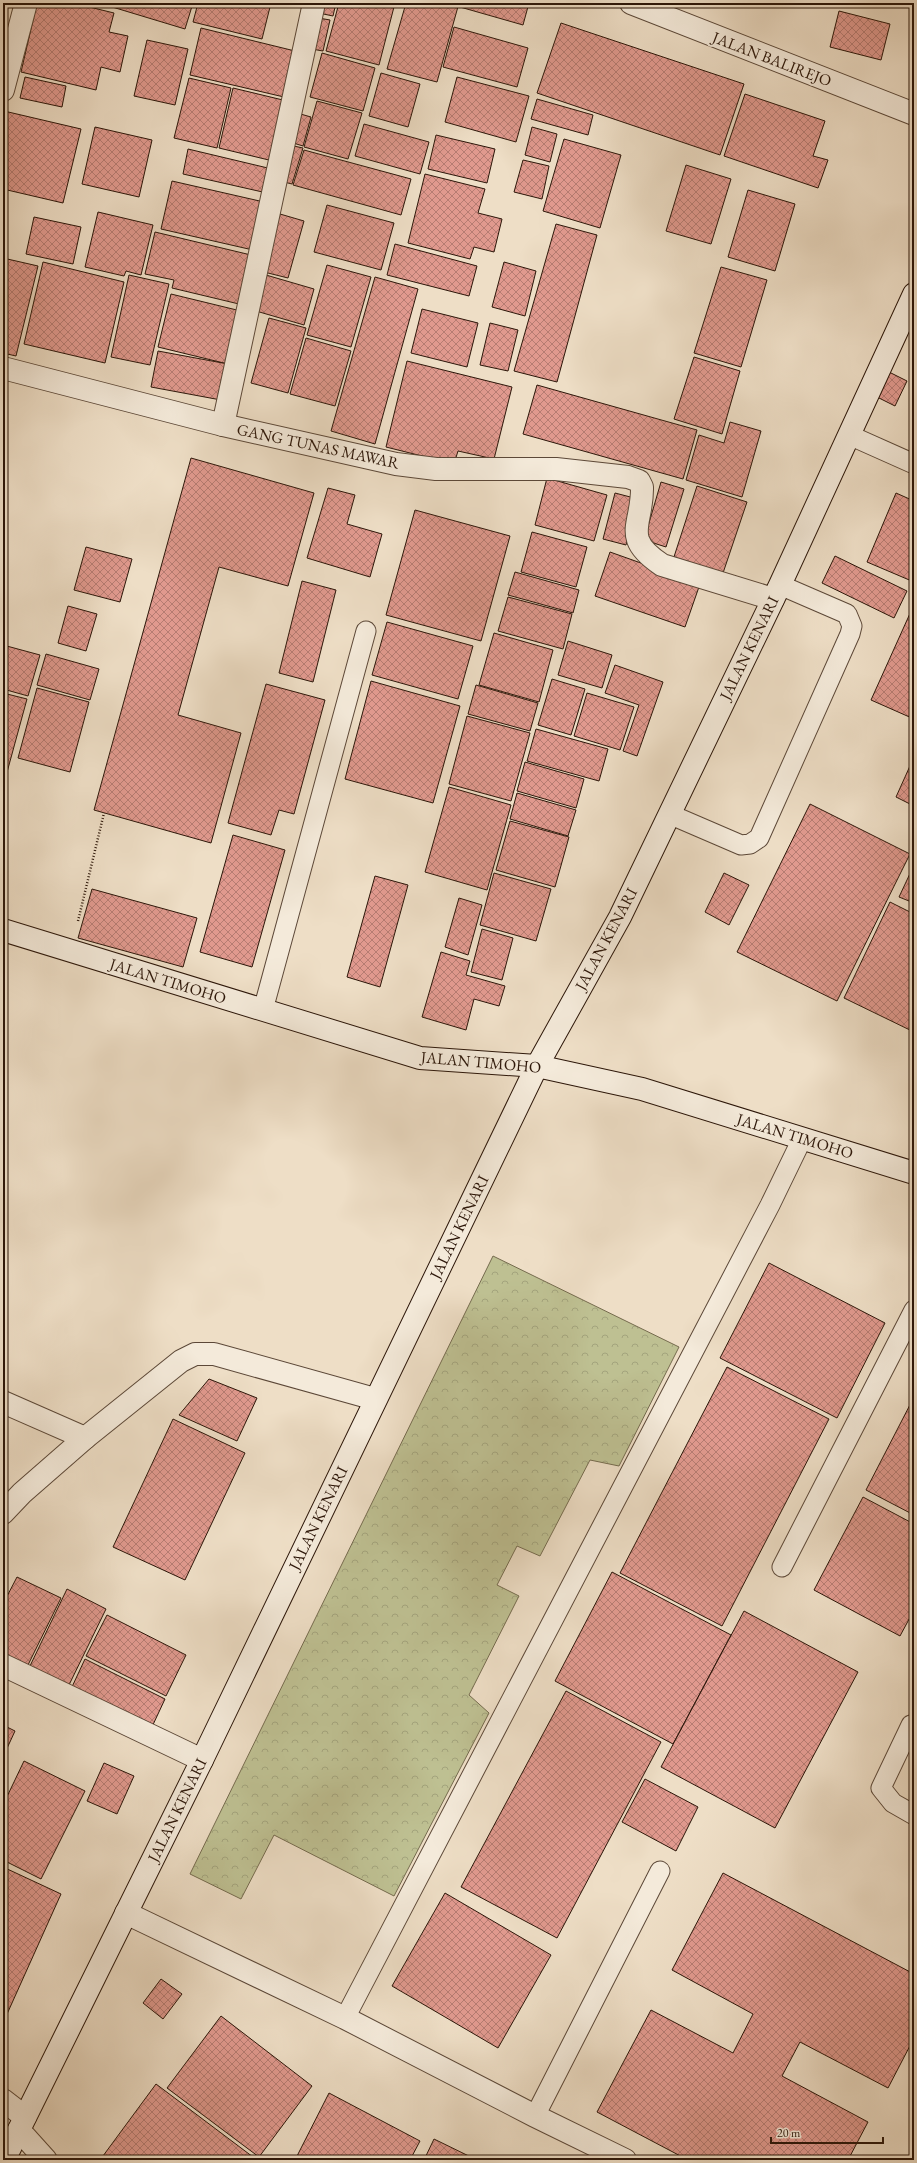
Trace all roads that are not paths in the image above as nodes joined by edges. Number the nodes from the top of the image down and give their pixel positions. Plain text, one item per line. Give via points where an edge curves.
1 (26, 3) edge
2 (314, 3) edge
3 (631, 3) edge
4 (3, 90) edge
5 (914, 114) edge
6 (914, 294) edge
7 (3, 368) edge
8 (223, 425) junction
9 (849, 435) junction
10 (914, 464) edge
11 (776, 592) junction
12 (366, 631) dead end
13 (669, 814) junction
14 (3, 930) edge
15 (263, 1010) junction
16 (537, 1066) junction
17 (802, 1139) junction
18 (914, 1173) edge
19 (914, 1310) edge
20 (375, 1399) junction
21 (3, 1402) edge
22 (85, 1438) junction
23 (3, 1513) edge
24 (782, 1567) dead end
25 (3, 1665) edge
26 (914, 1724) edge
27 (202, 1760) junction
28 (914, 1815) edge
29 (660, 1872) dead end
30 (126, 1913) junction
31 (345, 2018) junction
32 (3, 2100) edge
33 (535, 2116) junction
34 (22, 2123) junction
35 (4, 2160) edge
36 (46, 2160) edge
37 (624, 2160) edge

1 - 4 street
2 - 8 street
3 - 5 street, JALAN BALIREJO
6 - 9 street, JALAN KENARI
7 - 8 street, GANG TUNAS MAWAR
8 - 11 street, GANG TUNAS MAWAR via 396,464 436,470 556,469 628,477 639,481 642,492 635,532 641,547 649,557 662,565
9 - 10 lane
9 - 11 street, JALAN KENARI
11 - 13 street, JALAN KENARI
11 - 13 lane via 847,614 852,626 759,838 741,846
12 - 15 lane
13 - 16 street, JALAN KENARI via 620,917
14 - 15 street, JALAN TIMOHO
15 - 16 street, JALAN TIMOHO via 420,1058
16 - 17 street, JALAN TIMOHO via 642,1089
16 - 20 street, JALAN KENARI
17 - 18 street, JALAN TIMOHO
17 - 31 lane via 770,1206
19 - 24 lane
20 - 22 street via 214,1354 195,1354 181,1361
20 - 27 street, JALAN KENARI
21 - 22 street
22 - 23 street
25 - 27 street
26 - 28 lane via 910,1725 881,1788 893,1803
27 - 30 street, JALAN KENARI
29 - 33 lane
30 - 31 street
30 - 34 street, JALAN KENARI
31 - 33 street
32 - 34 street
33 - 37 street
34 - 35 street, JALAN KENARI
34 - 36 street

